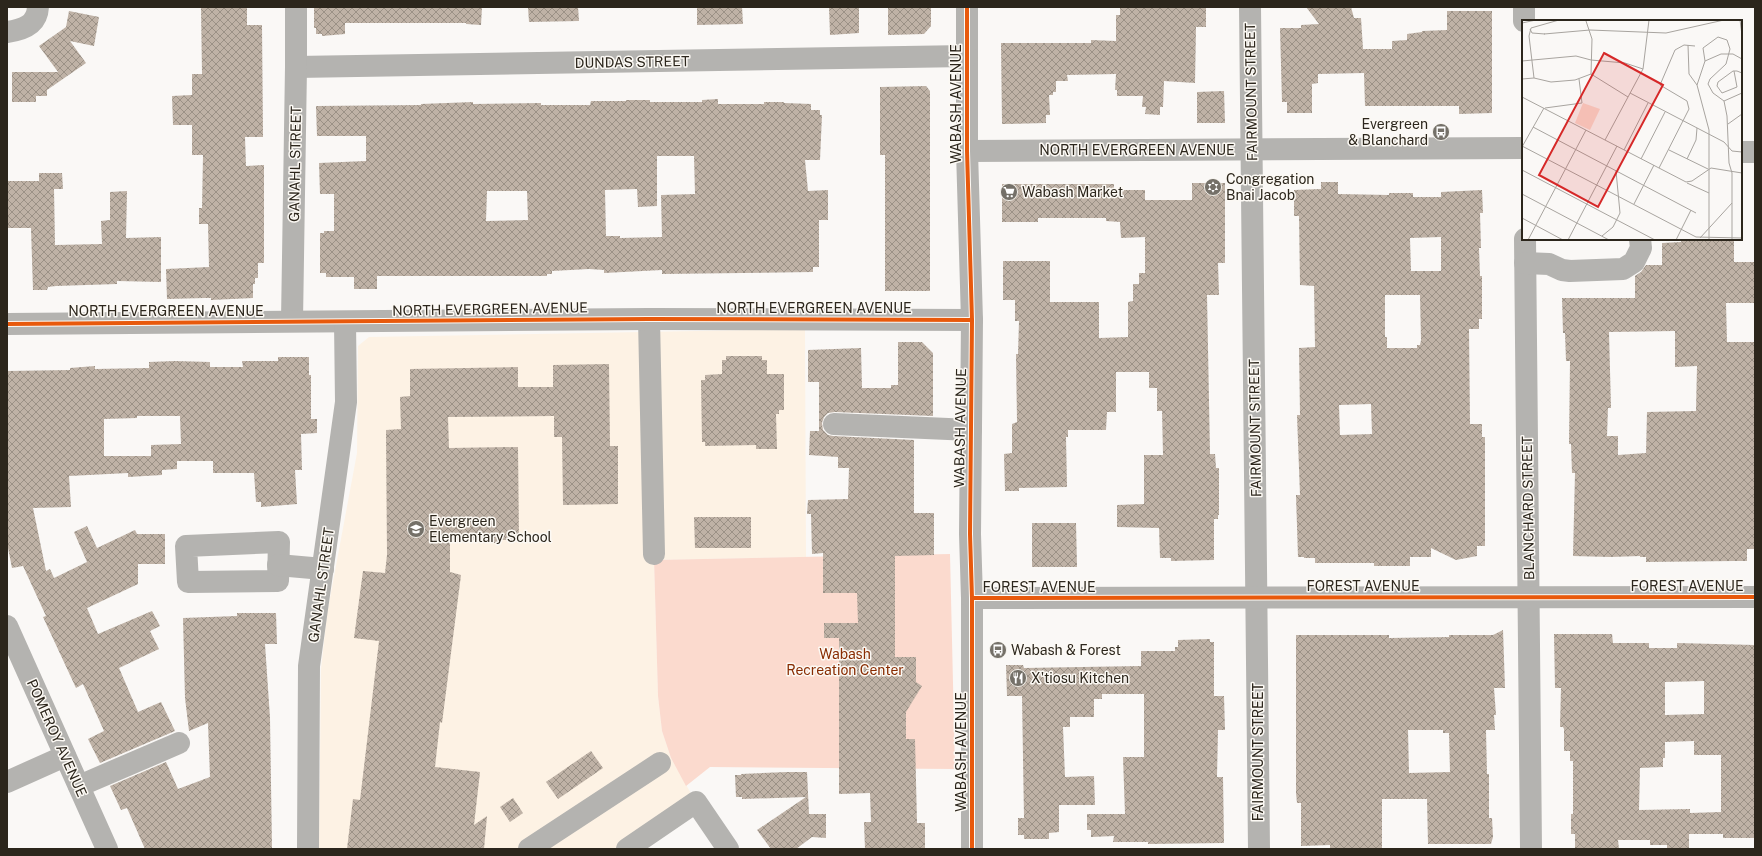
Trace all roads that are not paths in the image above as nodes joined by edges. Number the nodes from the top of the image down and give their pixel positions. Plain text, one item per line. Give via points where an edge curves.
1 (38, 7) edge
2 (296, 7) edge
3 (966, 7) edge
4 (1524, 7) edge
5 (1251, 8) edge
6 (1524, 20) edge
7 (7, 32) edge
8 (967, 56) junction
9 (296, 67) junction
10 (1522, 148) edge
11 (1251, 149) junction
12 (967, 151) junction
13 (1742, 152) edge
14 (1755, 152) edge
15 (1525, 240) edge
16 (1640, 240) edge
17 (1525, 263) junction
18 (649, 319) junction
19 (972, 320) junction
20 (292, 321) junction
21 (345, 322) junction
22 (7, 324) edge
23 (834, 424) dead end
24 (971, 430) junction
25 (654, 554) dead end
26 (278, 565) dead end
27 (323, 569) junction
28 (1257, 597) junction
29 (1529, 597) junction
30 (1755, 597) edge
31 (972, 598) junction
32 (7, 626) edge
33 (180, 743) dead end
34 (65, 756) junction
35 (660, 763) dead end
36 (7, 782) edge
37 (79, 786) junction
38 (107, 849) edge
39 (308, 849) edge
40 (528, 849) edge
41 (627, 849) edge
42 (728, 849) edge
43 (972, 849) edge
44 (1258, 849) edge
45 (1531, 849) edge

1 - 7 street via 38,13 31,24 18,31
2 - 9 street, GANAHL STREET
3 - 8 street, WABASH AVENUE
4 - 6 street
5 - 11 street, FAIRMOUNT STREET
8 - 9 street, DUNDAS STREET
8 - 12 street, WABASH AVENUE
9 - 20 street, GANAHL STREET
10 - 11 street, NORTH EVERGREEN AVENUE
11 - 12 street, NORTH EVERGREEN AVENUE
11 - 28 street, FAIRMOUNT STREET
12 - 19 street, WABASH AVENUE
13 - 14 street
15 - 17 street, BLANCHARD STREET
16 - 17 street via 1641,248 1634,262 1623,269 1570,271 1550,265
17 - 29 street, BLANCHARD STREET
18 - 19 street, NORTH EVERGREEN AVENUE
18 - 21 street, NORTH EVERGREEN AVENUE
18 - 25 street
19 - 24 street, WABASH AVENUE
20 - 21 street, NORTH EVERGREEN AVENUE
20 - 22 street, NORTH EVERGREEN AVENUE
21 - 27 street, GANAHL STREET via 346,402
23 - 24 street
24 - 31 street, WABASH AVENUE
26 - 27 street
27 - 39 street, GANAHL STREET via 309,666
28 - 29 street, FOREST AVENUE
28 - 31 street, FOREST AVENUE
28 - 44 street, FAIRMOUNT STREET
29 - 30 street, FOREST AVENUE
29 - 45 street, BLANCHARD STREET
31 - 43 street, WABASH AVENUE
32 - 34 street, POMEROY AVENUE
33 - 37 street
34 - 36 street
34 - 37 street, POMEROY AVENUE
35 - 40 street
37 - 38 street, POMEROY AVENUE
41 - 42 street via 696,802

